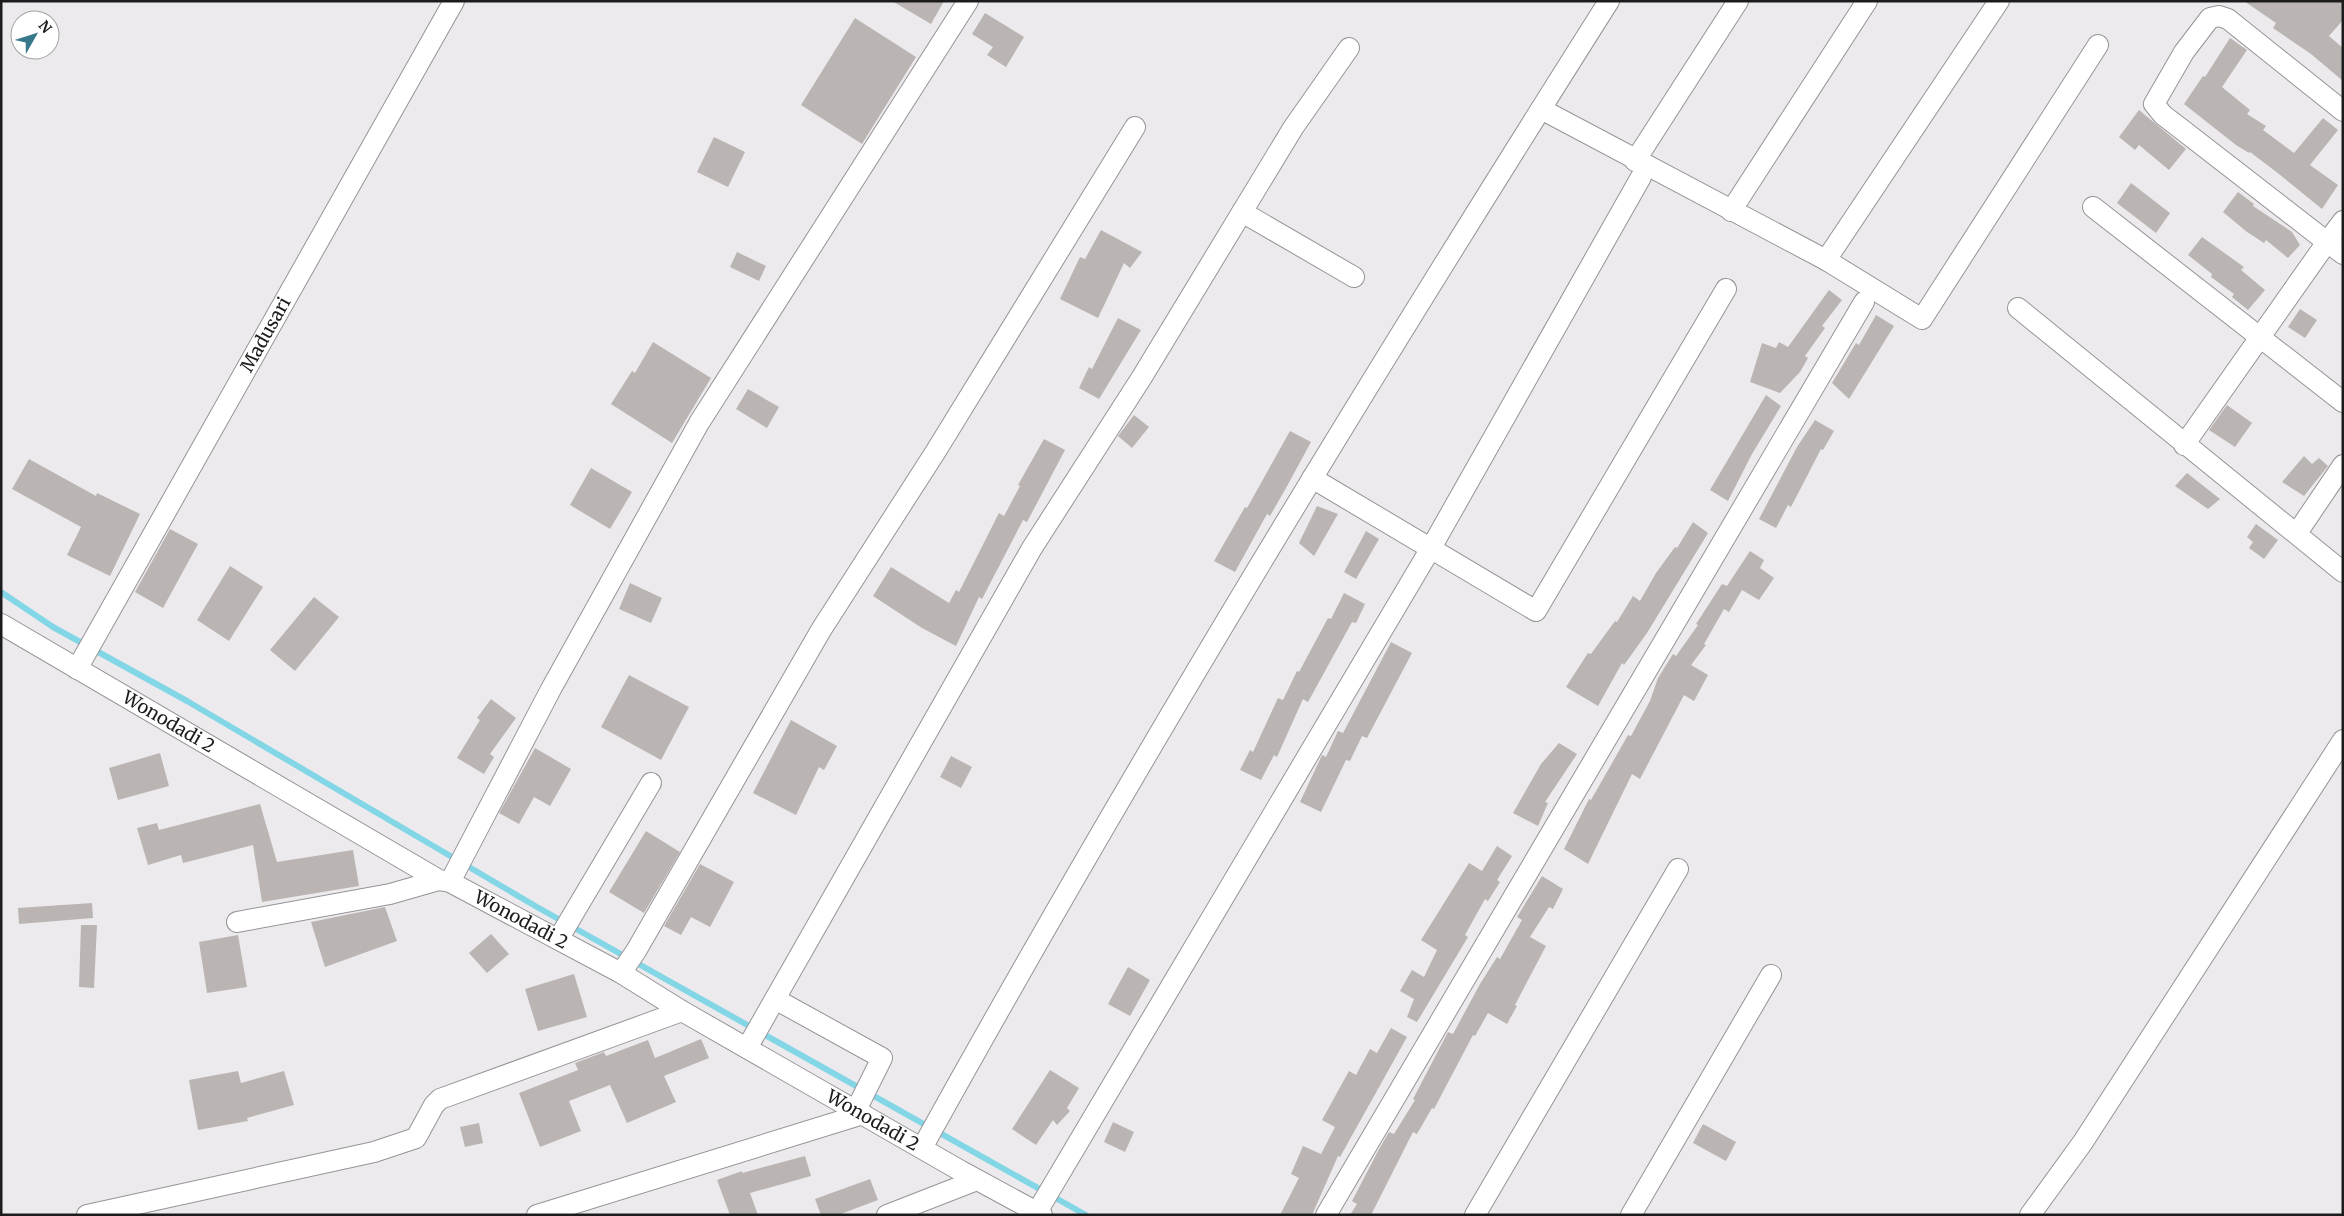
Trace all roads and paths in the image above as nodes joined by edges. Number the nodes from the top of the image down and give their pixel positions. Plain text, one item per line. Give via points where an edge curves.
1 (454, 1) edge
2 (968, 1) edge
3 (1609, 1) edge
4 (1738, 1) edge
5 (1867, 1) edge
6 (1999, 1) edge
7 (2098, 45) dead end
8 (1349, 48) dead end
9 (1541, 109) junction
10 (2343, 111) edge
11 (1135, 127) dead end
12 (1638, 169) junction
13 (2093, 207) dead end
14 (1731, 211) junction
15 (1242, 212) junction
16 (2343, 221) edge
17 (2335, 248) edge
18 (1826, 260) junction
19 (1354, 277) dead end
20 (1726, 288) dead end
21 (1864, 302) dead end
22 (2018, 308) dead end
23 (2260, 338) junction
24 (2343, 402) edge
25 (2184, 445) junction
26 (2343, 465) edge
27 (1312, 478) junction
28 (2297, 533) junction
29 (1431, 548) junction
30 (2343, 572) edge
31 (1, 624) edge
32 (78, 667) junction
33 (2343, 740) edge
34 (651, 783) dead end
35 (1678, 868) dead end
36 (452, 872) junction
37 (237, 922) dead end
38 (565, 928) junction
39 (628, 963) junction
40 (1771, 976) dead end
41 (775, 999) junction
42 (682, 1011) junction
43 (749, 1044) junction
44 (860, 1107) junction
45 (929, 1136) junction
46 (977, 1180) junction
47 (1044, 1202) edge
48 (87, 1215) edge
49 (537, 1215) edge
50 (887, 1215) edge
51 (1326, 1215) edge
52 (1475, 1215) edge
53 (1631, 1215) edge
54 (2030, 1215) edge

1 - 32 street, Madusari
2 - 36 street via 699,423
3 - 9 street
4 - 12 street
5 - 14 street
6 - 18 street
7 - 18 street via 1922,319
8 - 15 street via 1293,128
9 - 12 street
9 - 27 street
10 - 17 street via 2228,19 2219,16 2210,18 2197,34 2154,104 2163,115
11 - 39 street via 936,451 821,630
12 - 14 street
12 - 29 street
13 - 23 street
14 - 18 street
15 - 19 street
15 - 41 street via 1142,378 1032,548
16 - 17 street
17 - 23 street
20 - 29 street via 1536,611
21 - 51 street
22 - 25 street
23 - 24 street
23 - 25 street
25 - 28 street
26 - 28 street
27 - 29 street
27 - 45 street via 1086,858
28 - 30 street
29 - 47 street
31 - 32 street, Wonodadi 2
32 - 36 street, Wonodadi 2
33 - 54 street via 2083,1142
34 - 38 street
35 - 52 street
36 - 37 street via 390,894
36 - 38 street, Wonodadi 2
38 - 39 street, Wonodadi 2
39 - 42 street, Wonodadi 2
40 - 53 street
41 - 43 street
41 - 44 street via 882,1058
42 - 43 street, Wonodadi 2
42 - 48 street via 440,1098 416,1138 374,1152
43 - 44 street, Wonodadi 2
44 - 45 street, Wonodadi 2
44 - 49 street
45 - 46 street, Wonodadi 2
46 - 47 street, Wonodadi 2
46 - 50 street

